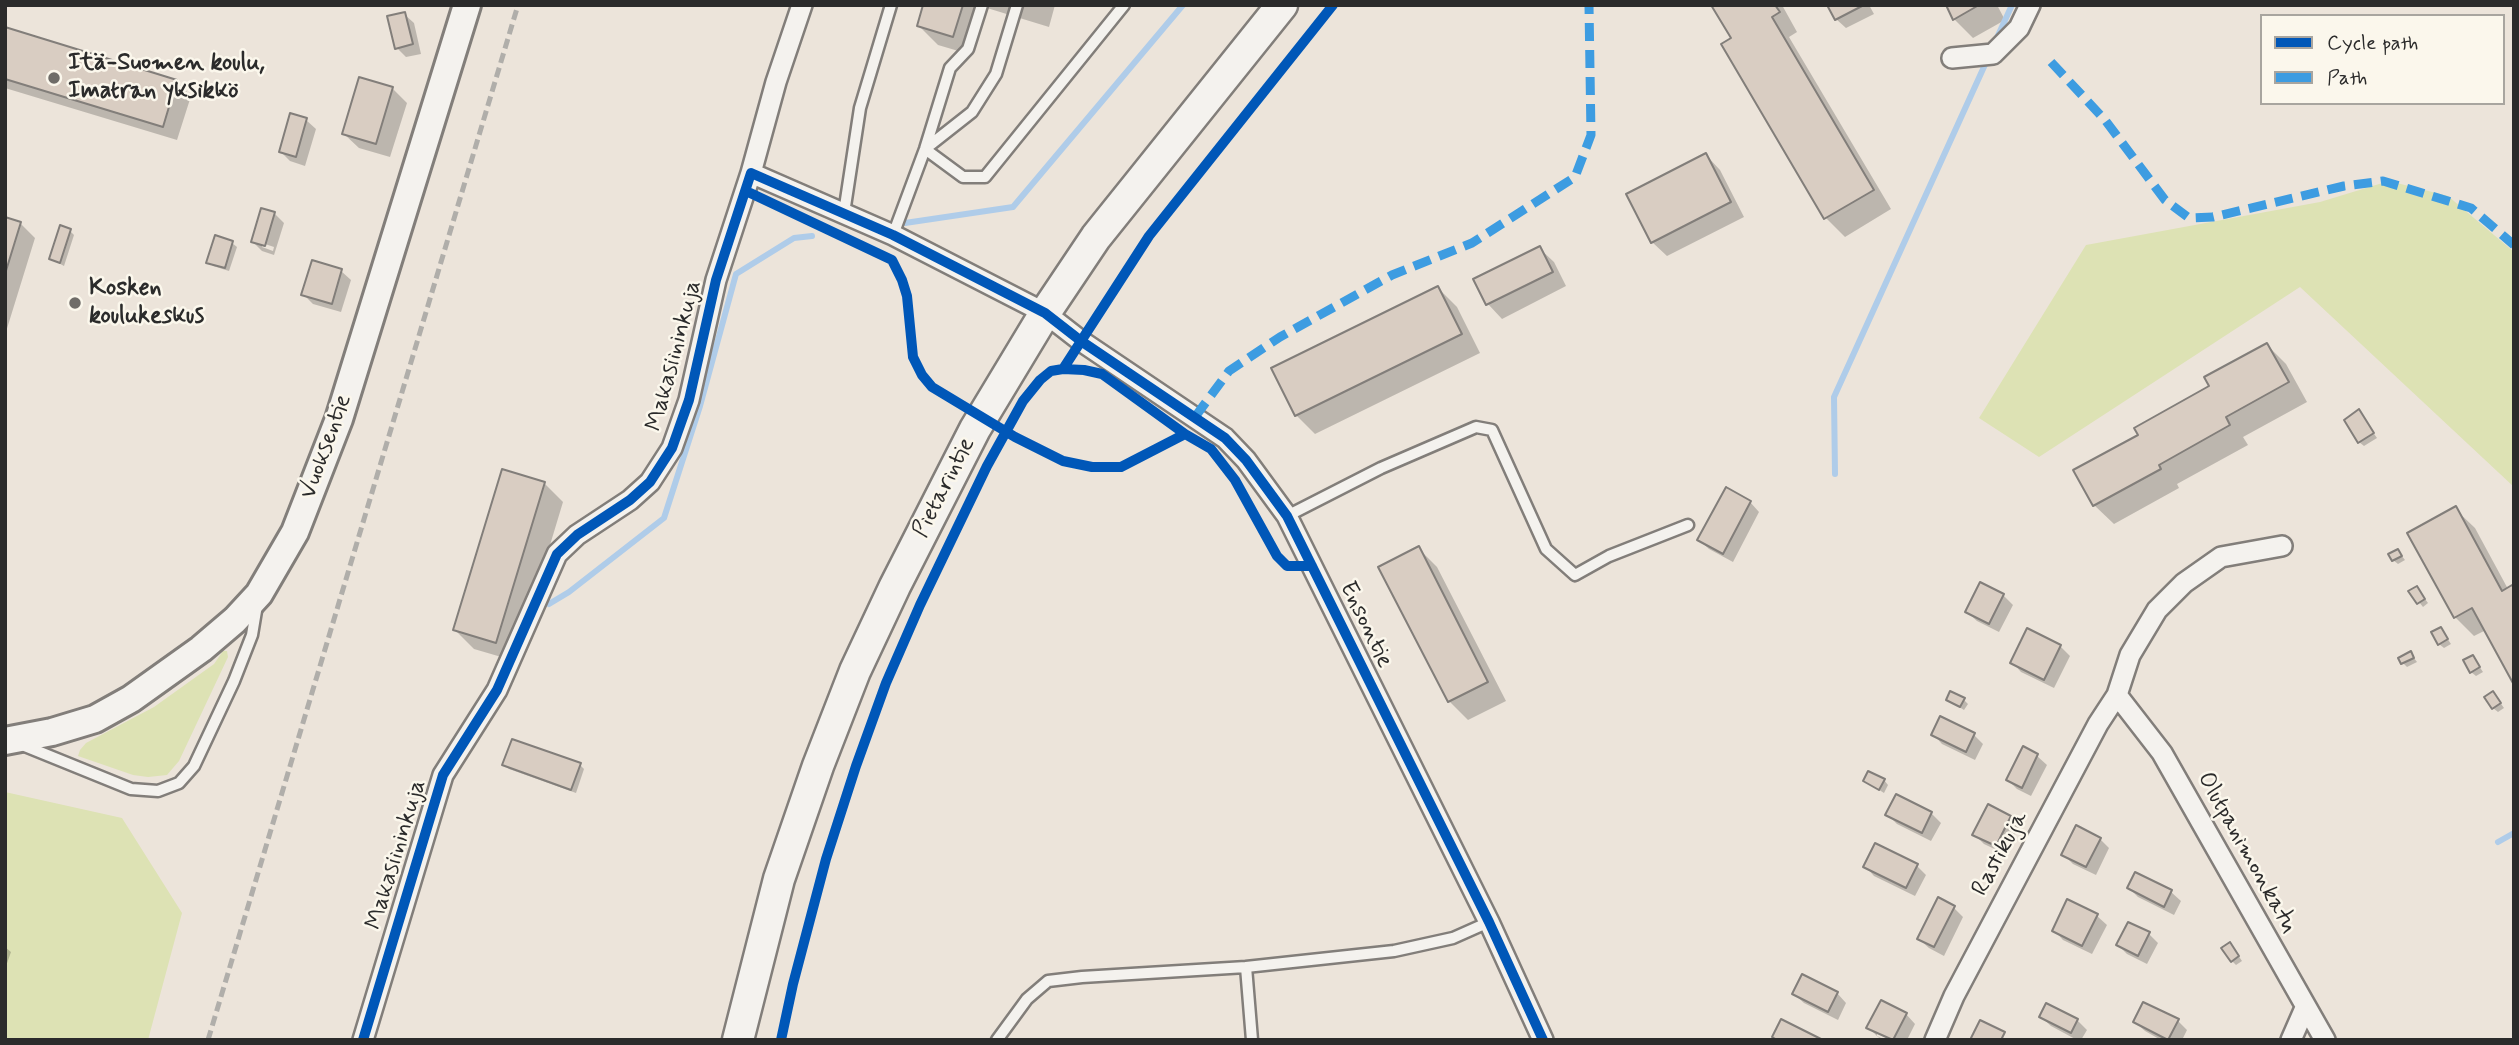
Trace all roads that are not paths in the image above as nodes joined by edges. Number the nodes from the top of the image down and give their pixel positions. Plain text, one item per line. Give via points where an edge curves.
1 (467, 5) edge
2 (802, 5) edge
3 (891, 5) edge
4 (982, 5) edge
5 (1017, 5) edge
6 (1124, 5) edge
7 (1282, 5) edge
8 (2031, 5) edge
9 (1952, 58) dead end
10 (925, 149) junction
11 (751, 173) junction
12 (844, 212) junction
13 (893, 235) junction
14 (1045, 313) junction
15 (1287, 516) junction
16 (1688, 525) dead end
17 (2282, 546) dead end
18 (259, 594) junction
19 (2117, 695) junction
20 (9, 741) edge
21 (1489, 922) junction
22 (1246, 967) junction
23 (2305, 1008) junction
24 (363, 1040) edge
25 (738, 1040) edge
26 (997, 1040) edge
27 (1252, 1040) edge
28 (1543, 1040) edge
29 (1936, 1040) edge
30 (2291, 1040) edge
31 (2325, 1040) edge

1 - 18 street, Vuoksentie via 339,419 295,532
2 - 11 street, Makasiininkuja
3 - 12 lane via 860,108
4 - 10 lane via 968,49 950,68
5 - 10 lane via 996,74 972,112
6 - 10 lane via 985,177 963,177
7 - 14 main road, Pietarintie via 1096,237
8 - 9 street via 2019,28 1993,54
10 - 13 lane
11 - 12 street
11 - 24 street, Makasiininkuja via 716,280 689,401 672,448 650,482 557,554 497,690 443,775
12 - 13 street
13 - 14 street
14 - 15 street, Ensontie via 1224,438
14 - 25 main road, Pietarintie via 975,429 855,671 779,879
15 - 16 lane via 1476,427 1492,430 1546,549 1575,575 1609,556
15 - 21 street, Ensontie
17 - 19 street, Rastikuja via 2221,557 2184,583 2157,610 2130,655
18 - 20 street, Vuoksentie via 201,649 131,699 95,719
18 - 20 lane via 252,635 234,681 194,766 179,783 158,791 131,789
19 - 23 street, Olutpanimonkatu via 2162,753
19 - 29 street, Rastikuja via 1967,971
21 - 22 lane via 1453,939 1394,951
21 - 28 street, Ensontie
22 - 26 lane via 1048,981 1027,999
22 - 27 lane
23 - 30 street
23 - 31 street, Olutpanimonkatu

